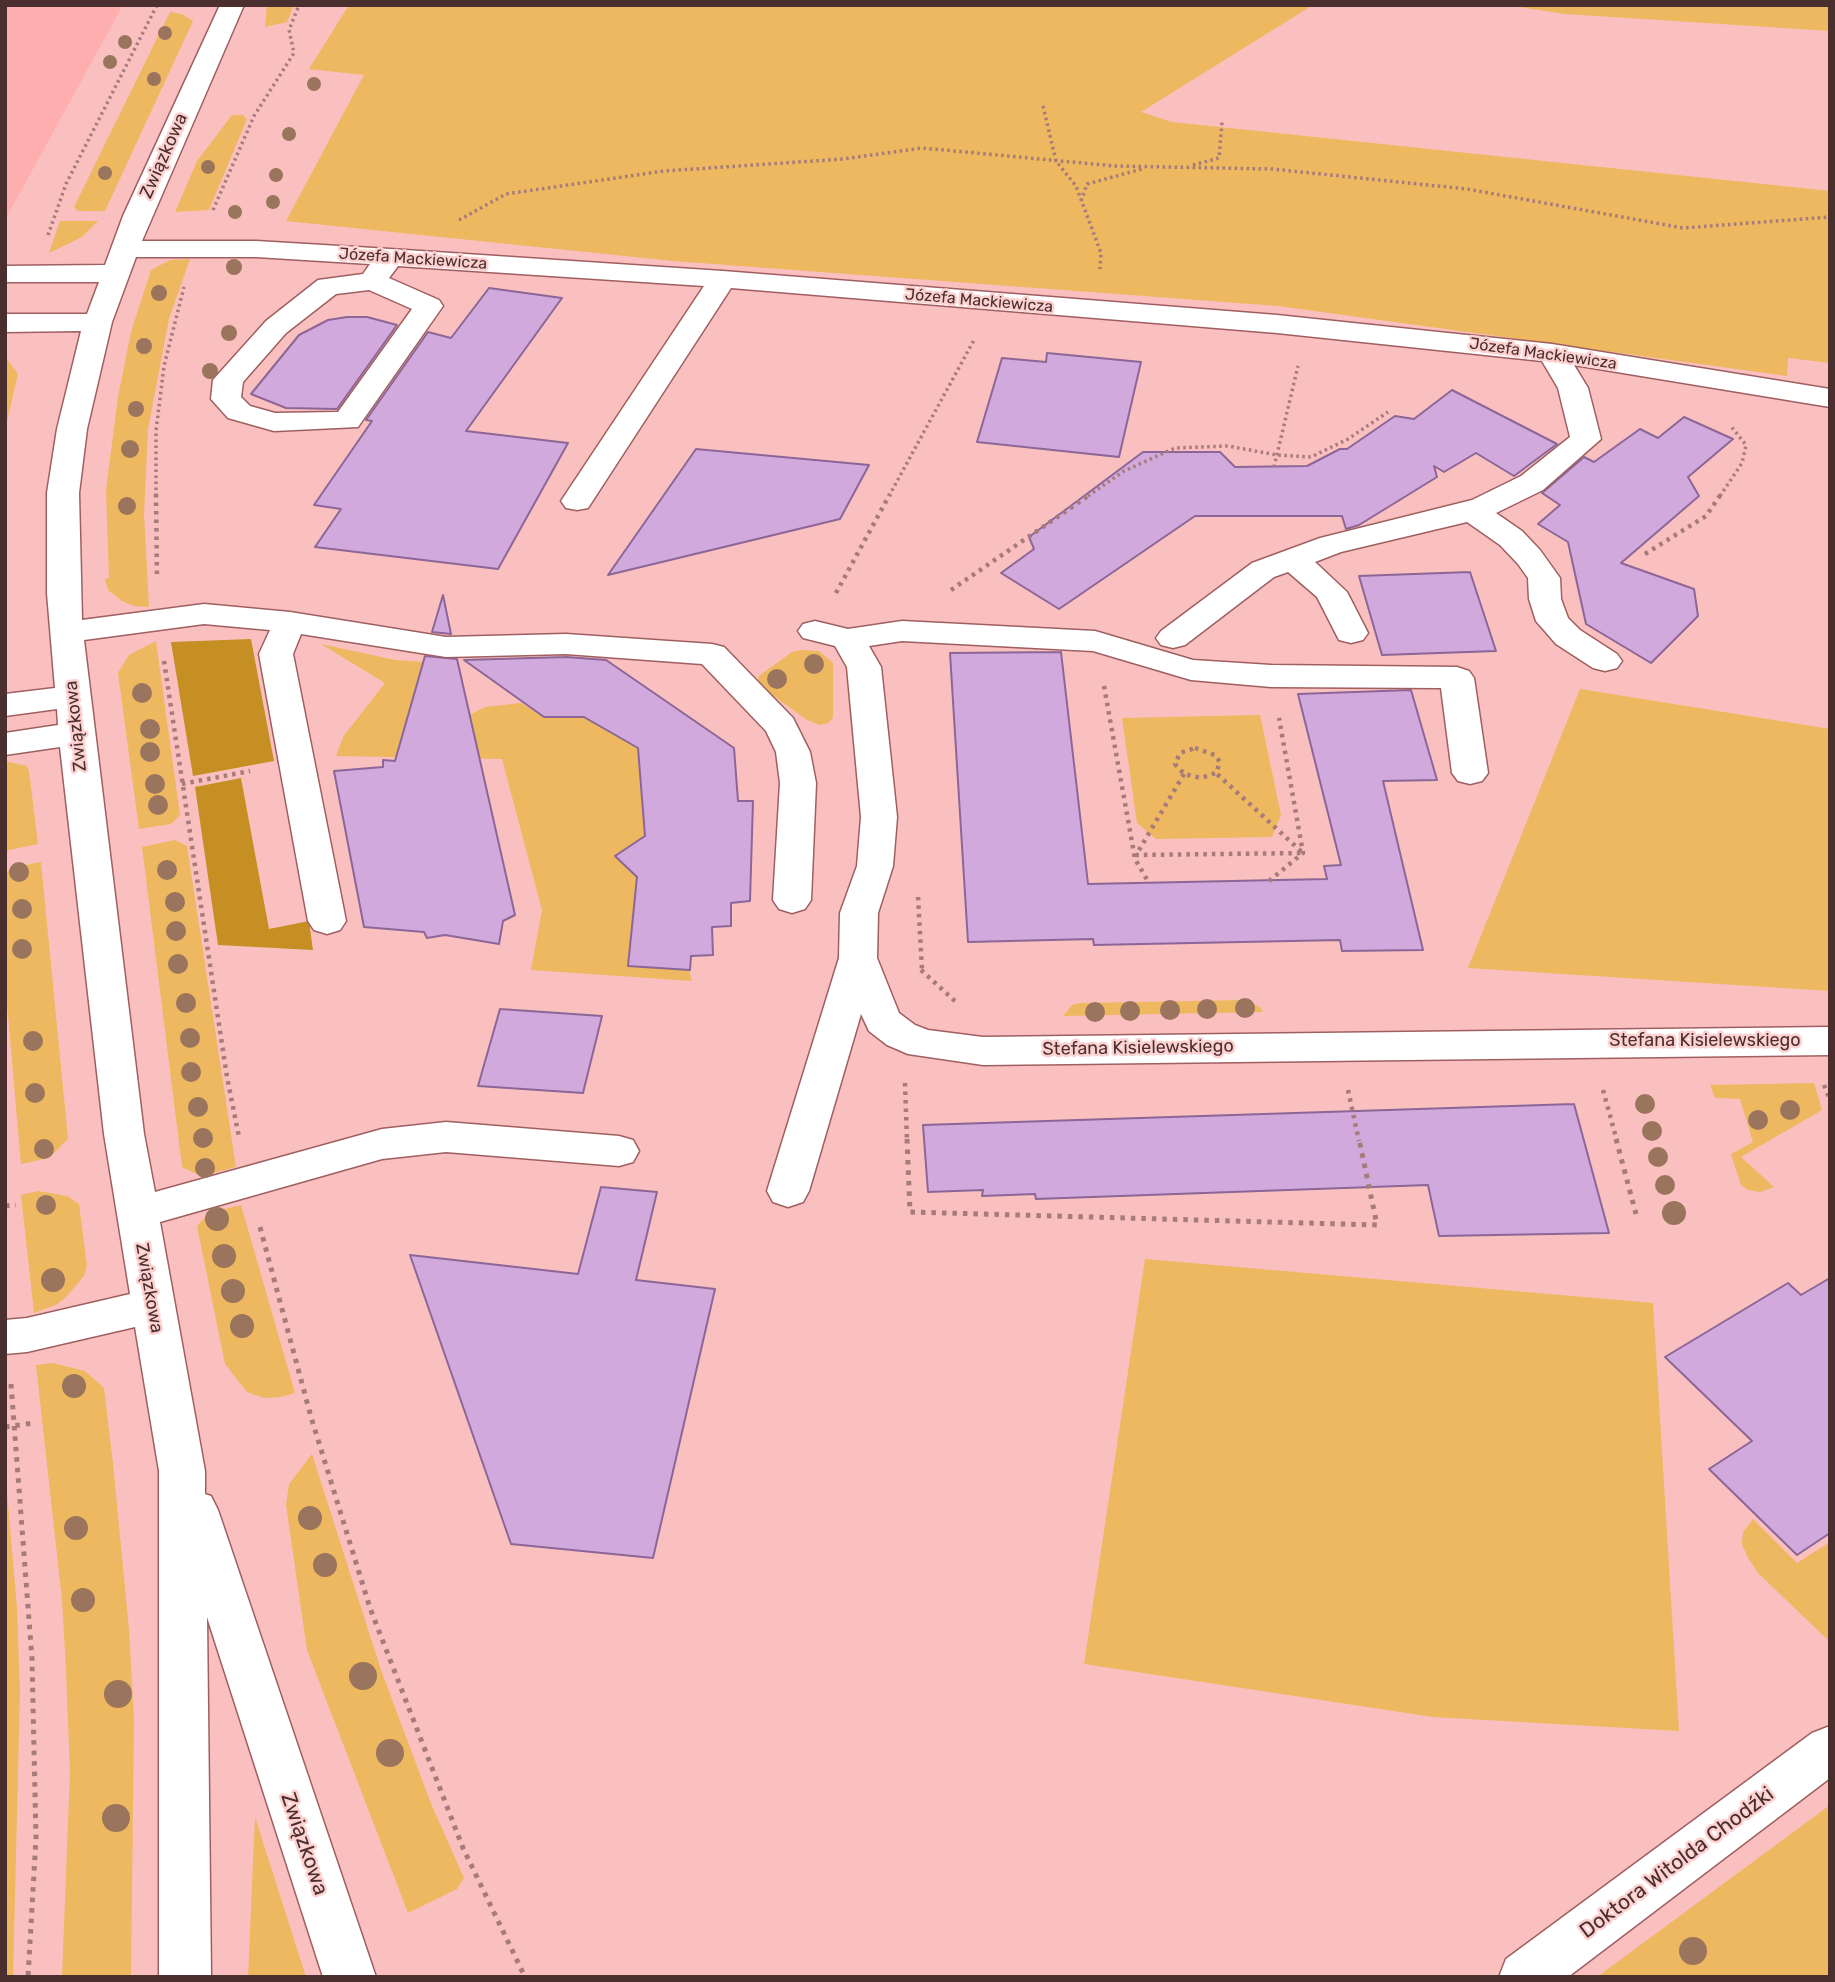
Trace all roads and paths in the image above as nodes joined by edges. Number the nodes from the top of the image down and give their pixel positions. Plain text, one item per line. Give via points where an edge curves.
1 (157, 5) edge
2 (232, 5) edge
3 (299, 5) edge
4 (1043, 106) dead end
5 (1222, 122) dead end
6 (1056, 161) junction
7 (1160, 167) junction
8 (1185, 167) junction
9 (1080, 202) junction
10 (1830, 217) edge
11 (199, 249) junction
12 (390, 257) junction
13 (119, 261) junction
14 (19, 275) edge
15 (723, 279) junction
16 (372, 281) junction
17 (1088, 310) junction
18 (98, 322) junction
19 (5, 323) edge
20 (978, 333) dead end
21 (1552, 353) junction
22 (1299, 361) dead end
23 (1830, 398) edge
24 (1388, 412) dead end
25 (1726, 423) dead end
26 (1277, 455) junction
27 (1274, 467) dead end
28 (577, 501) dead end
29 (1472, 511) junction
30 (1645, 554) dead end
31 (1292, 559) junction
32 (158, 620) junction
33 (289, 622) junction
34 (902, 631) junction
35 (66, 632) junction
36 (1351, 633) dead end
37 (832, 635) junction
38 (1173, 638) dead end
39 (1095, 641) junction
40 (1605, 661) dead end
41 (1271, 676) junction
42 (73, 696) junction
43 (5, 705) edge
44 (76, 734) junction
45 (5, 744) edge
46 (296, 762) junction
47 (1216, 773) junction
48 (1470, 773) dead end
49 (1184, 774) junction
50 (182, 784) junction
51 (1303, 853) junction
52 (1136, 855) junction
53 (1269, 881) dead end
54 (1149, 883) dead end
55 (792, 900) dead end
56 (327, 921) dead end
57 (858, 958) junction
58 (1830, 1041) edge
59 (905, 1078) dead end
60 (1601, 1082) dead end
61 (1347, 1085) dead end
62 (619, 1151) dead end
63 (248, 1181) junction
64 (788, 1191) dead end
65 (16, 1205) dead end
66 (5, 1206) edge
67 (136, 1213) junction
68 (1636, 1214) dead end
69 (152, 1306) junction
70 (6, 1337) edge
71 (34, 1423) dead end
72 (14, 1426) junction
73 (5, 1427) edge
74 (182, 1471) junction
75 (1830, 1749) edge
76 (28, 1977) edge
77 (185, 1977) edge
78 (349, 1977) edge
79 (525, 1977) edge
80 (1525, 1977) edge

1 - 14 path
2 - 13 street, Związkowa
3 - 11 path via 289,30 294,53 254,116
4 - 6 path
5 - 8 path via 1219,158
6 - 7 path
6 - 9 path via 1076,186
6 - 12 path via 922,148 843,159 664,171 506,194
7 - 8 path
7 - 9 path via 1087,184
8 - 10 path via 1272,169 1467,189 1683,228
9 - 17 path via 1101,253 1099,279
11 - 12 street, Józefa Mackiewicza
11 - 13 street, Józefa Mackiewicza
11 - 32 path via 177,306 156,431
12 - 15 street, Józefa Mackiewicza
12 - 16 street
13 - 14 street, Józefa Mackiewicza
13 - 18 street, Związkowa
15 - 17 street, Józefa Mackiewicza
15 - 28 street
16 - 16 street via 328,286 276,327 228,380 226,398 239,412 274,422 347,421 429,306
17 - 21 street, Józefa Mackiewicza via 1277,324
18 - 19 street
18 - 35 street, Związkowa via 76,406 63,493
20 - 37 path
21 - 23 street, Józefa Mackiewicza
21 - 29 street via 1573,388 1586,439 1532,483
22 - 26 path
24 - 26 path via 1311,457
25 - 30 path via 1746,444 1742,463 1706,516
26 - 27 path
26 - 34 path via 1228,446 1175,448 1162,453 1124,471 913,616
29 - 31 street
29 - 40 street via 1529,557 1544,578 1553,621 1568,637
31 - 36 street via 1331,592
31 - 38 street via 1264,570
32 - 33 street via 204,614
32 - 35 street
32 - 50 path
33 - 46 street via 276,653
33 - 55 street via 446,647 566,644 712,654 781,726 793,752 798,783
34 - 37 street
34 - 39 street
35 - 42 street, Związkowa
37 - 57 street, Stefana Kisielewskiego via 864,667 879,817 875,866 859,913
39 - 41 street via 1191,670
39 - 52 path
41 - 48 street via 1457,678
41 - 51 path
42 - 43 street
42 - 44 street, Związkowa
44 - 45 street
44 - 67 street, Związkowa
46 - 50 path
46 - 56 street
47 - 49 path via 1201,778
47 - 49 path via 1220,762 1215,755 1195,748 1175,760
47 - 51 path
49 - 52 path
50 - 63 path via 227,1077
51 - 52 path
51 - 53 path
52 - 54 path
57 - 58 street, Stefana Kisielewskiego via 883,1021 901,1035 947,1049
57 - 64 street
59 - 61 path via 911,1212 1377,1225
60 - 68 path
62 - 63 street via 446,1137 382,1144
63 - 67 street
63 - 79 path via 311,1418 370,1608 463,1848
65 - 66 path
67 - 69 street, Związkowa
69 - 70 street
69 - 74 street, Związkowa
70 - 72 path
71 - 72 path
72 - 73 path
72 - 76 path via 32,1659 36,1838
74 - 77 street, Związkowa
74 - 78 street, Związkowa
75 - 80 street, Doktora Witolda Chodźki

